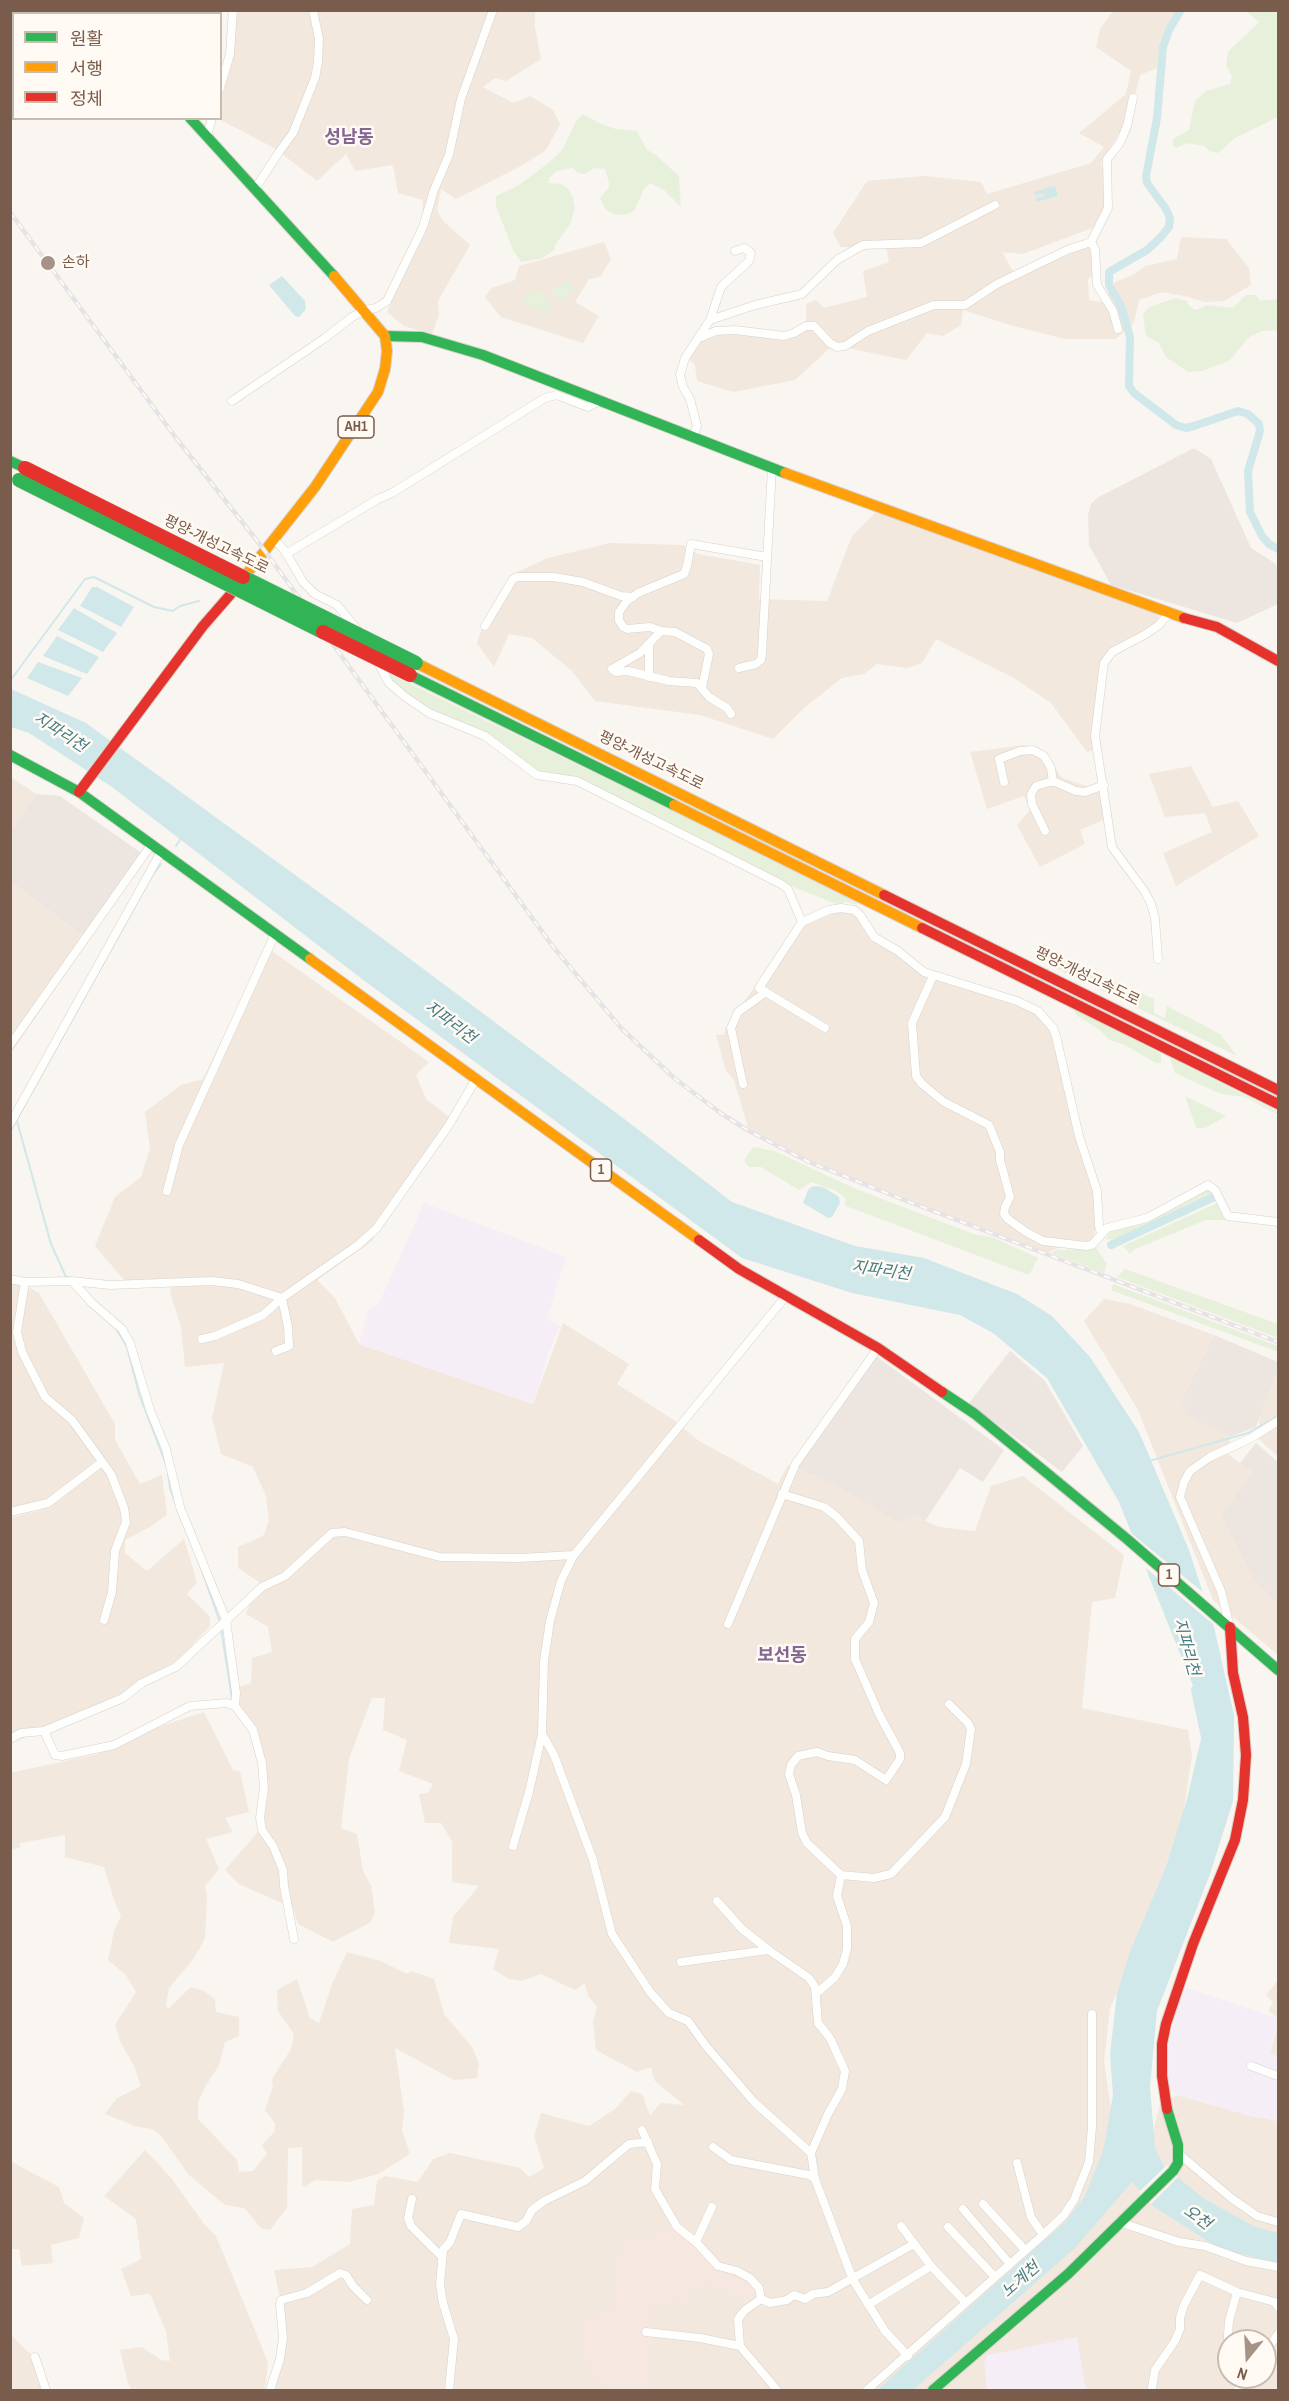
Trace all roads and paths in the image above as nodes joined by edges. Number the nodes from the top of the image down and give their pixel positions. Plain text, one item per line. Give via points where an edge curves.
1 (233, 10) edge
2 (313, 10) edge
3 (493, 10) edge
4 (222, 81) edge
5 (1132, 98) dead end
6 (192, 120) edge
7 (211, 120) edge
8 (207, 136) junction
9 (255, 189) junction
10 (995, 205) dead end
11 (1091, 242) junction
12 (735, 250) dead end
13 (365, 310) junction
14 (710, 321) junction
15 (1119, 329) dead end
16 (384, 336) junction
17 (699, 338) junction
18 (232, 401) dead end
19 (598, 402) junction
20 (693, 437) junction
21 (10, 461) edge
22 (772, 468) junction
23 (18, 475) edge
24 (274, 539) junction
25 (286, 554) junction
26 (767, 557) junction
27 (633, 597) junction
28 (1168, 614) junction
29 (485, 626) dead end
30 (661, 631) junction
31 (649, 645) junction
32 (1278, 661) edge
33 (739, 668) dead end
34 (413, 669) junction
35 (650, 677) junction
36 (702, 688) junction
37 (731, 714) dead end
38 (10, 755) edge
39 (1004, 782) dead end
40 (1053, 782) junction
41 (1104, 785) junction
42 (79, 792) junction
43 (1044, 831) dead end
44 (156, 848) junction
45 (802, 922) junction
46 (275, 934) junction
47 (1158, 959) dead end
48 (933, 976) junction
49 (766, 992) junction
50 (825, 1028) dead end
51 (10, 1045) edge
52 (476, 1079) junction
53 (743, 1084) dead end
54 (1278, 1090) edge
55 (1278, 1104) edge
56 (10, 1124) edge
57 (166, 1191) dead end
58 (1278, 1222) edge
59 (1101, 1233) junction
60 (10, 1279) edge
61 (69, 1281) junction
62 (25, 1282) junction
63 (786, 1296) junction
64 (282, 1298) junction
65 (202, 1339) dead end
66 (878, 1348) junction
67 (276, 1351) dead end
68 (1278, 1421) edge
69 (102, 1462) junction
70 (782, 1494) junction
71 (10, 1512) edge
72 (574, 1554) junction
73 (104, 1620) dead end
74 (226, 1620) junction
75 (728, 1624) dead end
76 (1230, 1627) junction
77 (1278, 1670) edge
78 (949, 1704) dead end
79 (235, 1706) junction
80 (44, 1731) junction
81 (542, 1734) junction
82 (10, 1739) edge
83 (513, 1846) dead end
84 (841, 1875) junction
85 (717, 1902) dead end
86 (294, 1939) dead end
87 (768, 1950) junction
88 (681, 1962) dead end
89 (817, 1993) junction
90 (1092, 2014) dead end
91 (1251, 2066) dead end
92 (1278, 2076) edge
93 (642, 2130) dead end
94 (648, 2142) junction
95 (713, 2147) dead end
96 (811, 2153) junction
97 (1178, 2153) junction
98 (1017, 2163) dead end
99 (815, 2179) junction
100 (412, 2199) dead end
101 (983, 2205) dead end
102 (712, 2207) dead end
103 (963, 2210) dead end
104 (1119, 2222) junction
105 (1278, 2222) edge
106 (901, 2226) dead end
107 (948, 2227) dead end
108 (1041, 2238) junction
109 (696, 2242) junction
110 (914, 2244) junction
111 (1025, 2250) junction
112 (442, 2257) junction
113 (1010, 2264) junction
114 (931, 2266) junction
115 (1278, 2267) edge
116 (995, 2277) junction
117 (853, 2280) junction
118 (1237, 2292) junction
119 (761, 2299) junction
120 (367, 2300) dead end
121 (965, 2302) junction
122 (868, 2305) junction
123 (1278, 2307) edge
124 (1228, 2329) edge
125 (646, 2332) dead end
126 (740, 2346) junction
127 (908, 2356) junction
128 (35, 2357) dead end
129 (1152, 2387) dead end
130 (46, 2391) edge
131 (270, 2391) edge
132 (450, 2391) edge
133 (777, 2391) edge
134 (867, 2391) edge
135 (933, 2391) edge

1 - 4 street via 230,54
2 - 9 street via 319,39 315,78 293,133
3 - 13 street via 461,99 450,155 423,227 387,302
5 - 11 street via 1127,126 1107,159 1108,208
6 - 8 main road
7 - 8 street
8 - 9 main road
9 - 13 main road
10 - 14 street via 921,243 863,245 837,260 802,294
11 - 15 street via 1097,285
11 - 17 street via 997,284 965,305 934,305 837,348 814,326 784,336 735,330 716,331
12 - 14 street via 749,251 749,261 721,287
13 - 16 main road
13 - 18 street
14 - 17 street
16 - 19 main road via 422,337 483,355
16 - 24 main road, AH1 via 387,351 378,392
17 - 20 street via 685,358 680,375 697,426
19 - 20 main road
19 - 25 street via 588,407 557,395 545,398
20 - 22 main road
21 - 23 main road, 평양-개성고속도로
22 - 26 street
22 - 28 main road
23 - 34 main road, 평양-개성고속도로, bridge
24 - 25 street
24 - 42 main road, AH1 via 203,626
25 - 45 street via 303,582 351,619 389,683 404,696 429,713 485,736 537,775 577,781 781,884 788,889
26 - 27 street via 691,544 684,574
26 - 33 street via 761,660
27 - 29 street via 554,577 517,576
27 - 30 street via 619,612 623,627
28 - 32 main road via 1217,627
28 - 41 street via 1146,634 1112,652 1104,663 1095,736
30 - 31 street
30 - 36 street via 675,632 707,649
31 - 35 street
31 - 35 street via 612,669
34 - 54 main road, 평양-개성고속도로
34 - 55 main road, 평양-개성고속도로
35 - 36 street via 692,682
36 - 37 street
38 - 42 main road, 1
39 - 40 street via 999,759 1033,750 1044,756
40 - 41 street via 1085,792
40 - 43 street via 1036,786 1030,794
41 - 47 street via 1112,847 1151,904
42 - 44 main road, 1
44 - 46 main road, 1
44 - 51 street
44 - 56 street
45 - 48 street via 829,910 854,910 874,937
45 - 49 street via 759,988
46 - 52 main road, 1
46 - 57 street via 179,1145
48 - 59 street via 1017,1001 1038,1011 1053,1028 1079,1136 1097,1191
48 - 59 street via 912,1023 915,1076 944,1102 989,1125 1010,1197 1005,1207 1008,1219 1043,1241 1064,1245 1092,1245
49 - 50 street
49 - 53 street via 738,1012 731,1028
52 - 63 main road, 1 via 739,1269
52 - 64 street via 449,1125 376,1229
58 - 59 street via 1228,1216 1215,1190 1208,1185 1147,1218
60 - 62 street
61 - 62 street
61 - 64 street via 110,1285 212,1281 238,1284
61 - 74 street via 123,1329 130,1342 166,1449 180,1507
62 - 69 street via 17,1332 22,1352 45,1397 72,1420
63 - 66 main road, 1
63 - 72 street
64 - 65 street via 263,1315
64 - 67 street via 289,1346
66 - 70 street via 796,1463
66 - 76 main road, 1 via 975,1414
68 - 76 street via 1190,1471 1180,1497 1221,1591
69 - 71 street via 48,1503
69 - 73 street via 120,1495 126,1522 115,1551 112,1592
70 - 75 street
70 - 84 street via 824,1507 859,1541 862,1570 874,1603 868,1622 855,1639 855,1659 900,1753 886,1780 855,1760 817,1752 798,1756 791,1765 789,1774 802,1833 807,1843
72 - 74 street via 440,1557 337,1532 285,1576 262,1587
72 - 81 street via 561,1581 550,1621 544,1661
74 - 79 street
74 - 80 street via 176,1667 142,1683 123,1698
76 - 77 main road, 1
76 - 97 main road via 1233,1673 1244,1726 1243,1800 1235,1840 1193,1944 1162,2044 1161,2076
78 - 84 street via 971,1729 966,1764 945,1817 891,1874 874,1878
79 - 80 street via 189,1706 114,1744 62,1756 56,1755
79 - 86 street via 253,1730 262,1763 262,1830 283,1870
80 - 82 street
81 - 83 street
81 - 96 street via 554,1755 594,1860 612,1934 632,1967 669,2013 688,2021 754,2102
84 - 89 street via 837,1896 847,1926 847,1949 836,1977
85 - 87 street
87 - 88 street
87 - 89 street via 809,1978
89 - 96 street via 818,2023 830,2038 845,2071 842,2089
90 - 108 street via 1089,2162 1074,2200
91 - 92 street
93 - 94 street
94 - 109 street via 657,2164 655,2189 677,2227
94 - 112 street via 629,2145 585,2181 544,2201 518,2227 461,2214
95 - 99 street via 731,2160
96 - 99 street
97 - 104 main road via 1173,2171
97 - 105 street via 1257,2216
98 - 108 street via 1031,2217
99 - 117 street
100 - 112 street via 408,2218 411,2226
101 - 111 street
102 - 109 street
103 - 113 street
104 - 115 street
104 - 135 main road
106 - 110 street
107 - 116 street
108 - 111 street
109 - 119 street via 718,2266 750,2278 759,2288
110 - 114 street
110 - 117 street
111 - 113 street
112 - 132 street via 441,2293 454,2339
113 - 116 street
114 - 121 street
114 - 122 street
116 - 121 street
117 - 119 street via 805,2299 794,2295 777,2303
117 - 122 street
118 - 123 street via 1275,2302
118 - 124 street
118 - 129 street via 1200,2275 1184,2305 1175,2341 1155,2370
119 - 126 street via 738,2319
120 - 131 street via 340,2273 307,2293 281,2300 283,2338
121 - 127 street
122 - 127 street
125 - 126 street
126 - 133 street
127 - 134 street
128 - 130 street

